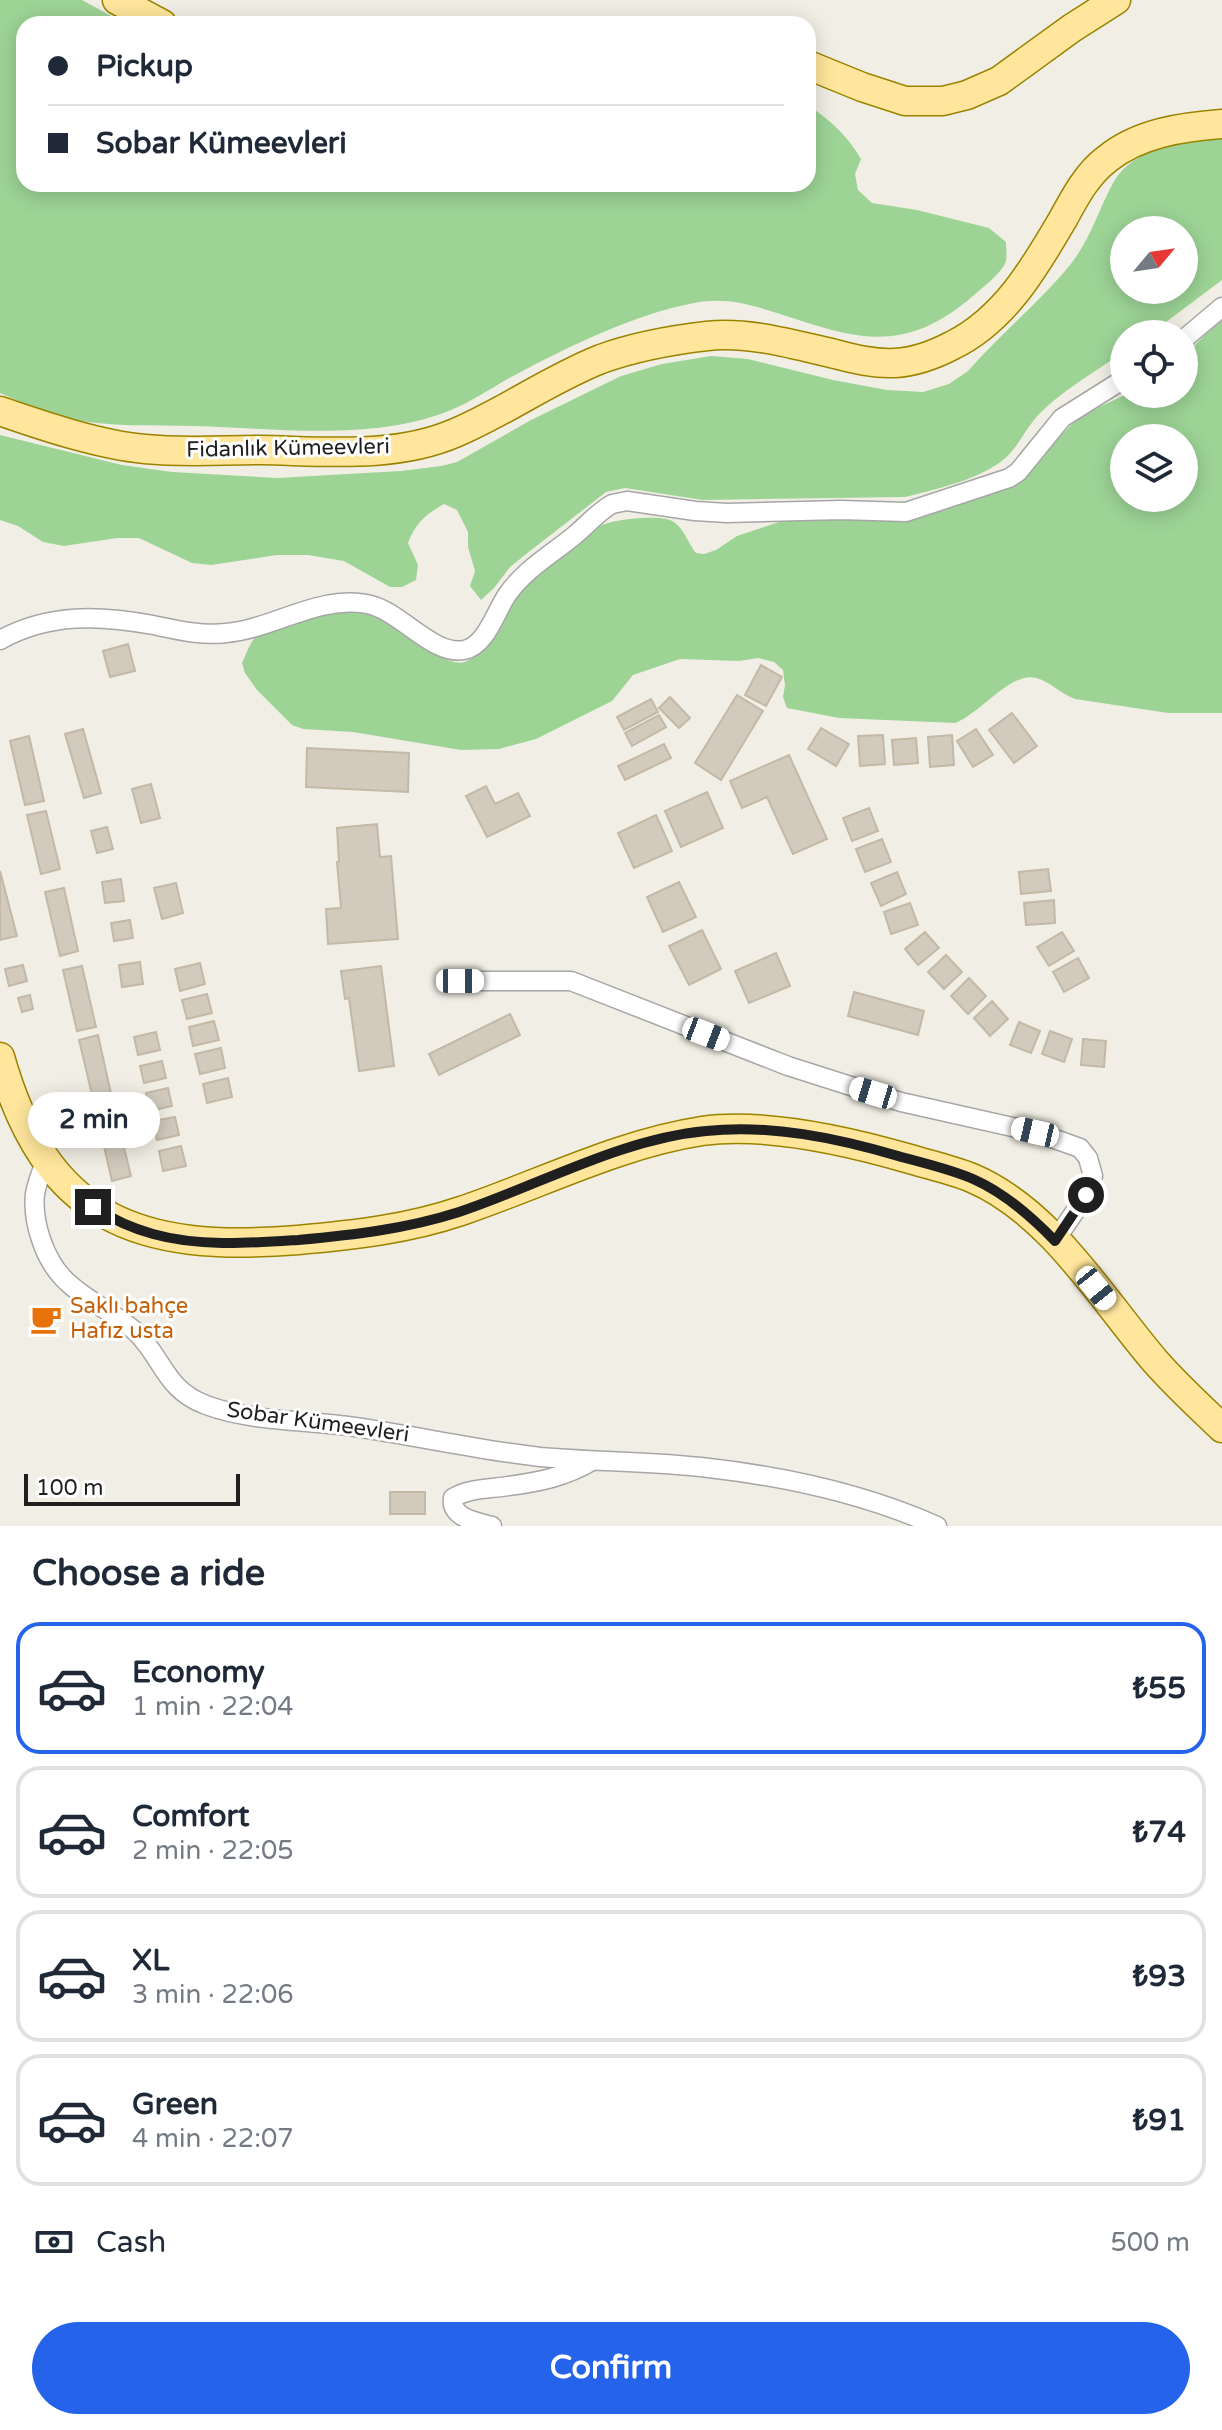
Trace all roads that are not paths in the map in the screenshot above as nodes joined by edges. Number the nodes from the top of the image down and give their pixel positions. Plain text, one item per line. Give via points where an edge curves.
1 (117, 0) edge
2 (1116, 0) edge
3 (147, 16) edge
4 (816, 68) edge
5 (1222, 124) edge
6 (1222, 307) edge
7 (1198, 327) edge
8 (1110, 388) edge
9 (0, 411) edge
10 (0, 640) edge
11 (460, 981) dead end
12 (0, 1057) edge
13 (46, 1159) junction
14 (1055, 1241) junction
15 (1222, 1428) edge
16 (592, 1461) junction
17 (492, 1526) edge
18 (937, 1526) edge

1 - 3 main road
2 - 4 main road via 999,81 943,101 905,101
5 - 9 main road, Fidanlık Kümeevleri via 1158,133 1105,159 1083,183 1013,296 984,325 923,358 869,362 781,342 711,335 602,359 454,434 369,452 143,449
6 - 7 street
8 - 10 street via 1062,418 1009,478 906,512 727,513 627,501 612,504 520,578 479,642 461,651 436,645 401,619 365,604 320,607 229,633 191,633 97,617 56,620
11 - 14 street via 571,981 788,1066 901,1102 1035,1132 1080,1148 1093,1176
12 - 13 main road via 18,1111
13 - 14 main road via 74,1193 133,1228 181,1239 272,1242 409,1226 667,1138 753,1130 871,1148 973,1179 1008,1199
13 - 16 street, Sobar Kümeevleri via 35,1210 55,1268 136,1332 168,1378 201,1404 253,1416
14 - 15 main road via 1156,1363
16 - 17 street, Sobar Kümeevleri via 550,1480 453,1498 461,1516
16 - 18 street, Sobar Kümeevleri via 709,1467 774,1477 859,1496

